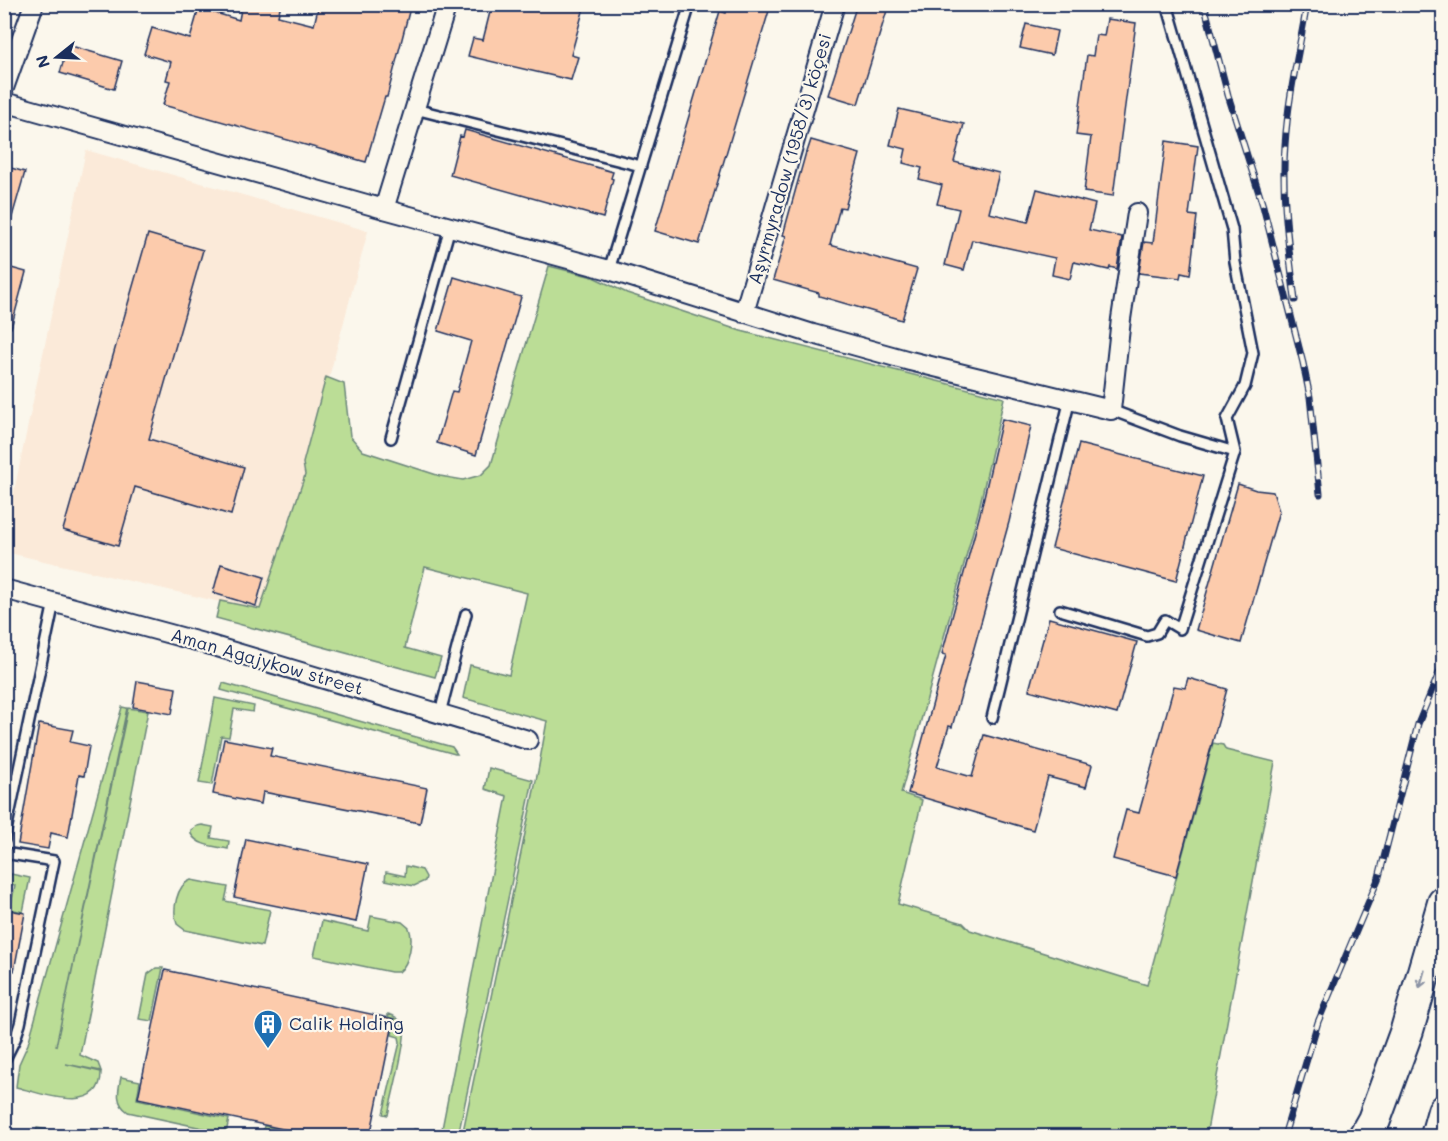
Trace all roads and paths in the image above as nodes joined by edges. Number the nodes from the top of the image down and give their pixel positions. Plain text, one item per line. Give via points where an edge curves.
1 (34, 4) edge
2 (447, 4) edge
3 (690, 4) edge
4 (835, 4) edge
5 (1167, 4) edge
6 (4, 88) edge
7 (4, 102) edge
8 (415, 109) junction
9 (641, 166) junction
10 (384, 209) junction
11 (1137, 213) dead end
12 (450, 227) junction
13 (609, 270) junction
14 (744, 313) junction
15 (1070, 399) junction
16 (1111, 410) junction
17 (391, 438) dead end
18 (1235, 452) junction
19 (4, 589) edge
20 (54, 602) junction
21 (1060, 610) dead end
22 (466, 614) dead end
23 (441, 713) junction
24 (992, 718) dead end
25 (528, 740) dead end
26 (4, 840) edge
27 (4, 853) edge
28 (1443, 903) edge
29 (4, 1061) edge
30 (1443, 1111) edge
31 (1365, 1137) edge
32 (1437, 1137) edge

1 - 6 street
2 - 8 street
3 - 9 lane
4 - 14 street, Aşyrmyradow (1958/3) köçesi
5 - 18 lane via 1232,229 1253,352 1245,386 1227,419
7 - 10 street
8 - 9 lane
8 - 10 street
9 - 13 lane
10 - 12 street
11 - 16 street
12 - 13 street
12 - 17 lane
13 - 14 street
14 - 15 street via 910,361
15 - 16 street
15 - 24 lane
16 - 18 lane
18 - 21 lane via 1180,629 1165,620 1157,633 1147,636
19 - 20 street, Aman Agajykow street
20 - 23 street, Aman Agajykow street
20 - 26 lane
22 - 23 lane
23 - 25 street, Aman Agajykow street
27 - 29 lane via 54,861 20,1024
28 -> 31 highway via 1407,1030
30 - 32 highway

